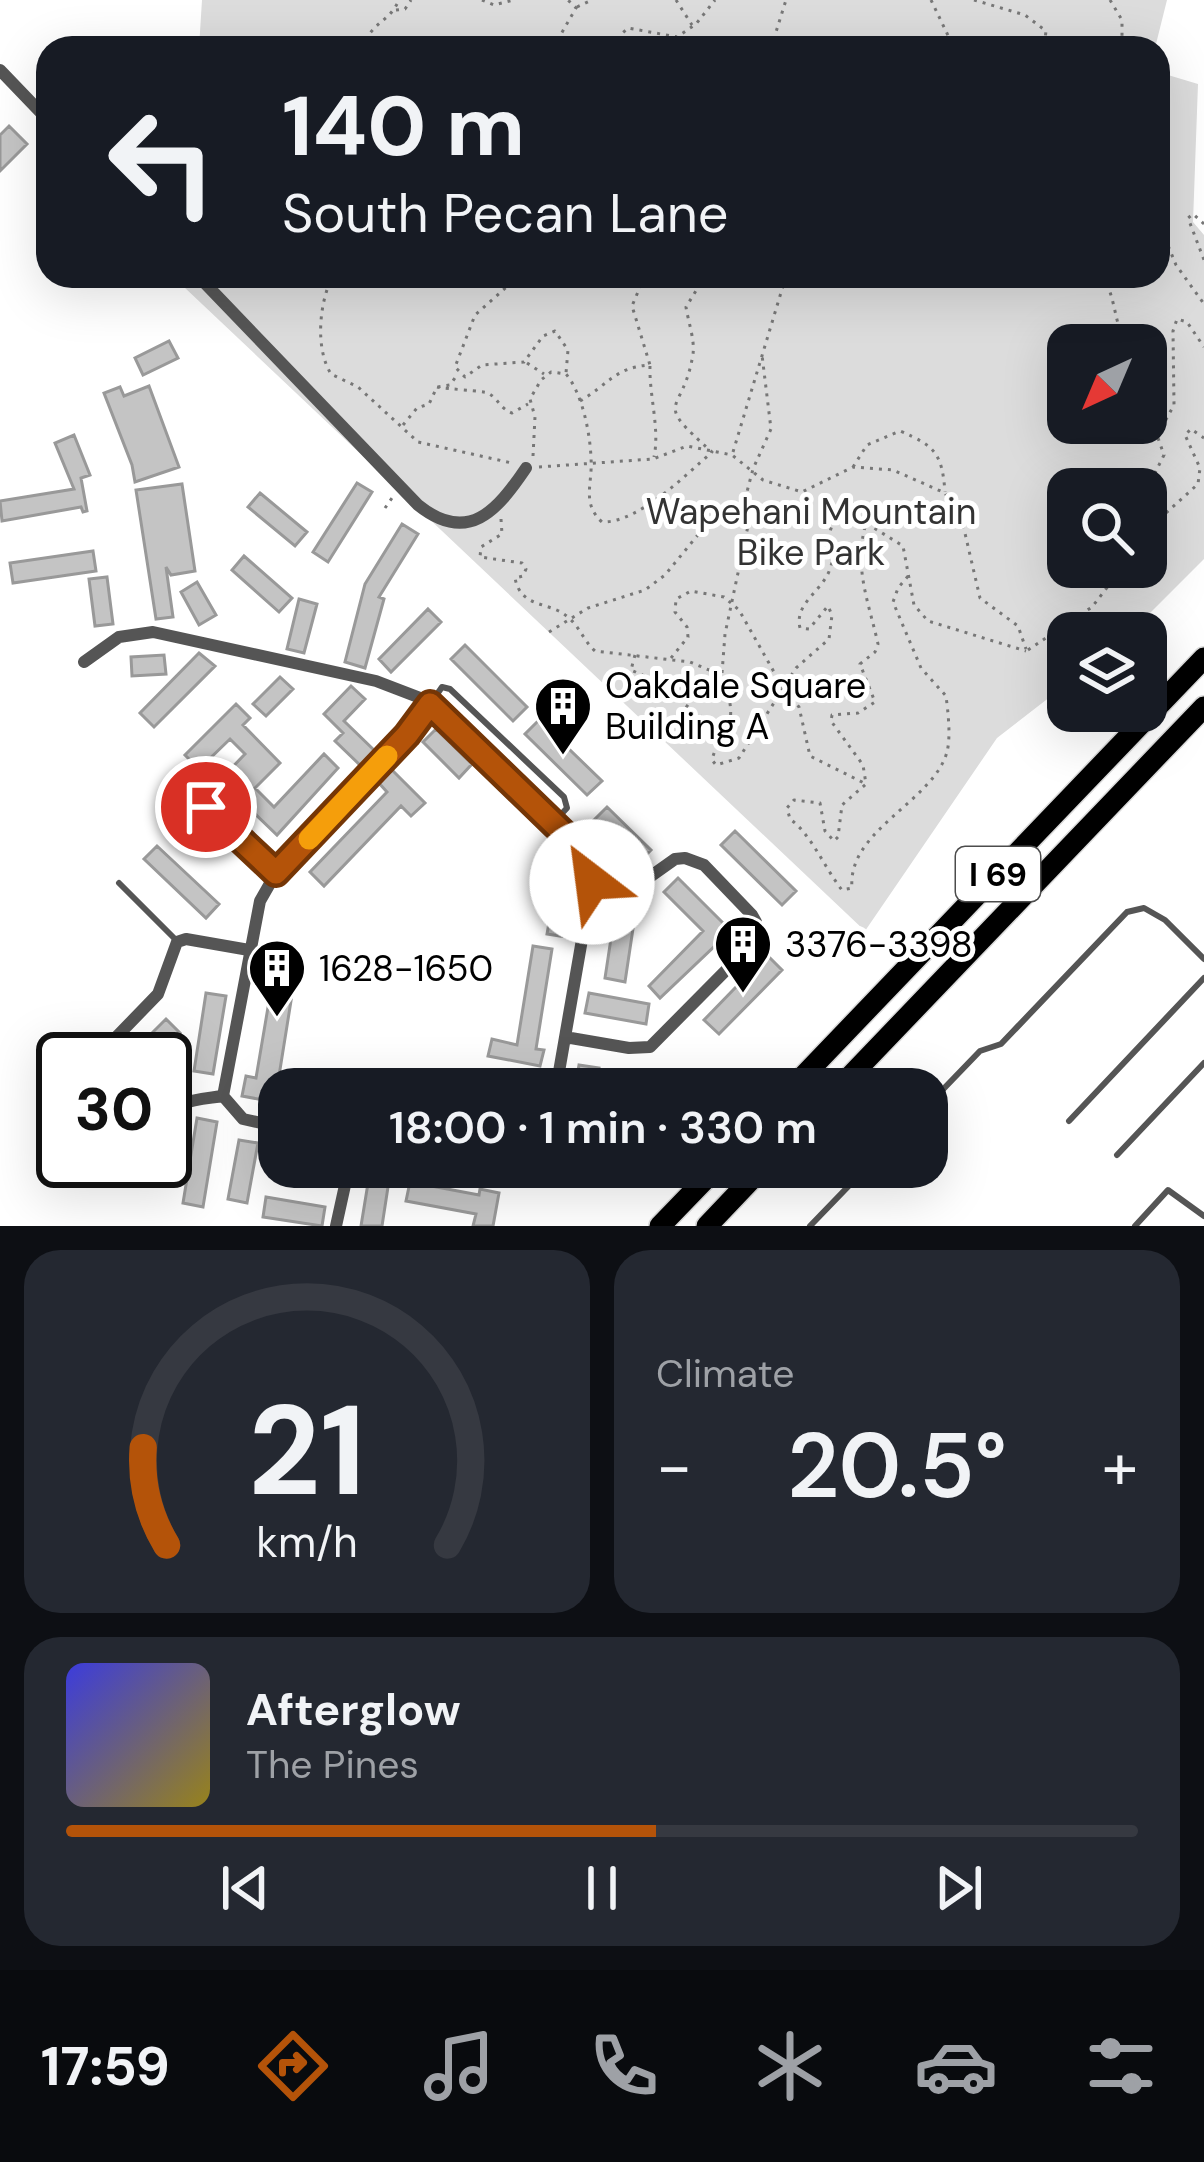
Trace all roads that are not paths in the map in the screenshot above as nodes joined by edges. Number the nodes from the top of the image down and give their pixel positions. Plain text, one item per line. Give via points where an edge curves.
1 (0, 70) edge
2 (36, 108) edge
3 (209, 288) edge
4 (526, 468) road end
5 (1204, 658) edge
6 (84, 662) dead end
7 (430, 704) junction
8 (1204, 710) edge
9 (206, 807) dead end
10 (553, 823) junction
11 (276, 873) junction
12 (592, 882) junction
13 (119, 883) dead end
14 (177, 942) junction
15 (250, 950) junction
16 (1204, 959) edge
17 (1204, 978) edge
18 (121, 1032) edge
19 (565, 1037) junction
20 (1204, 1063) edge
21 (560, 1068) edge
22 (811, 1068) edge
23 (858, 1068) edge
24 (948, 1084) edge
25 (224, 1096) junction
26 (192, 1102) edge
27 (1069, 1121) dead end
28 (258, 1123) edge
29 (1118, 1155) dead end
30 (344, 1188) edge
31 (697, 1188) edge
32 (743, 1188) edge
33 (846, 1188) edge
34 (1204, 1216) edge
35 (336, 1226) edge
36 (660, 1226) edge
37 (707, 1226) edge
38 (809, 1226) edge
39 (1135, 1226) edge

1 - 2 street
3 - 4 street via 439,522 465,524 494,509
5 - 22 highway, I 69
6 - 7 street via 119,637 152,632 376,681
7 - 10 street
7 - 10 lane via 442,687 450,689 564,797 567,808
7 - 11 street
8 - 23 highway, I 69
9 - 11 street
10 - 12 street via 586,858
11 - 15 street via 260,901
12 - 19 street
12 - 19 street via 644,881 675,859 695,860 752,915 756,940 650,1047
13 - 14 lane
14 - 15 street
14 - 18 street via 158,994
15 - 25 street
16 - 24 lane via 1165,920 1144,908 1126,912 1001,1044 980,1051
17 - 27 lane
19 - 21 street
20 - 29 lane
25 - 26 street
25 - 28 street via 242,1120
30 - 35 street
31 - 36 highway
32 - 37 highway
33 - 38 lane
34 - 39 lane via 1168,1190

